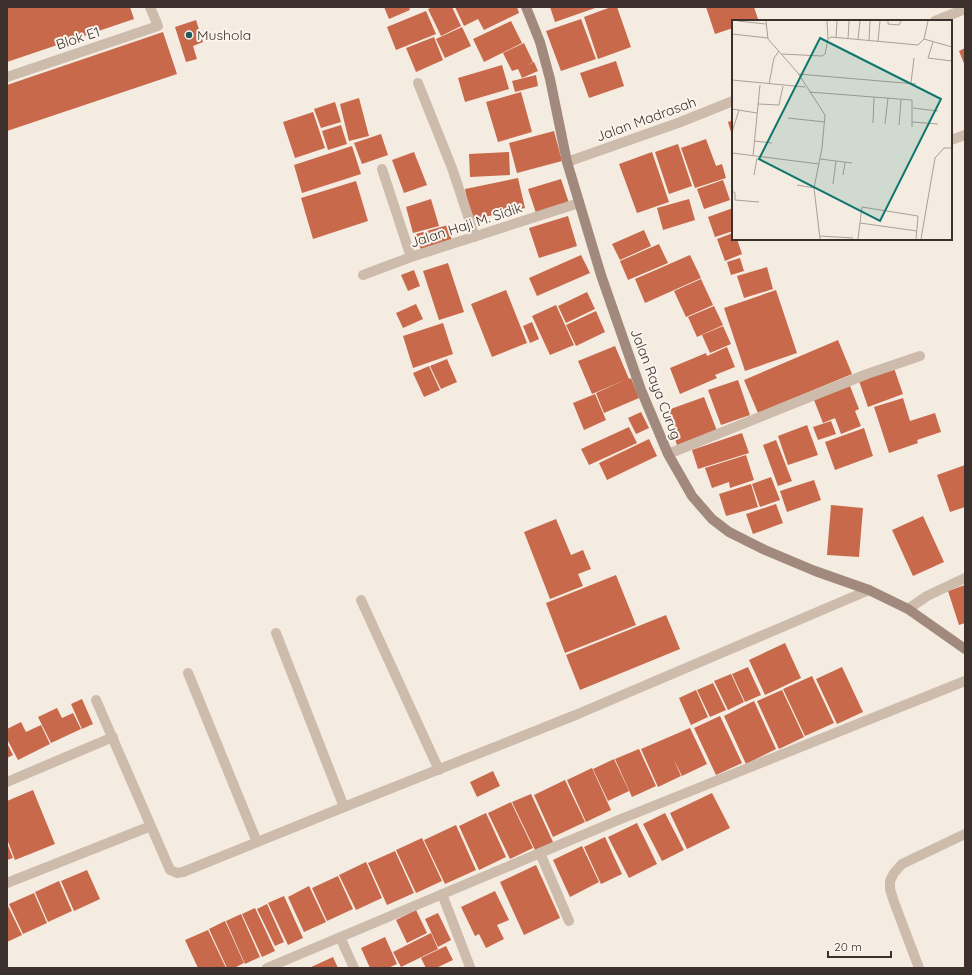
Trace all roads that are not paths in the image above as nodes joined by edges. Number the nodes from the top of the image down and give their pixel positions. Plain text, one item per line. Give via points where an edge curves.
1 (150, 7) edge
2 (526, 7) edge
3 (965, 9) edge
4 (938, 20) edge
5 (7, 77) edge
6 (418, 83) dead end
7 (732, 101) edge
8 (965, 135) edge
9 (952, 140) edge
10 (567, 162) junction
11 (382, 169) dead end
12 (579, 203) junction
13 (475, 237) junction
14 (411, 257) junction
15 (363, 275) dead end
16 (920, 356) dead end
17 (668, 454) junction
18 (965, 578) edge
19 (869, 590) junction
20 (361, 600) dead end
21 (908, 609) junction
22 (276, 633) dead end
23 (965, 649) edge
24 (188, 673) dead end
25 (965, 681) edge
26 (96, 700) dead end
27 (113, 737) junction
28 (439, 770) junction
29 (7, 782) edge
30 (344, 807) junction
31 (151, 826) junction
32 (965, 834) edge
33 (257, 842) junction
34 (540, 853) junction
35 (7, 883) edge
36 (442, 894) junction
37 (569, 921) dead end
38 (340, 938) junction
39 (470, 967) edge
40 (267, 968) edge
41 (354, 968) edge
42 (919, 968) edge

1 - 5 street, Blok E1 via 158,26
2 - 10 main road, Jalan Raya Curug via 540,42 550,79
3 - 4 street
6 - 13 street via 452,168
7 - 10 street, Jalan Madrasah
8 - 9 street
10 - 12 main road, Jalan Raya Curug
11 - 14 street
12 - 13 street, Jalan Haji M. Sidik
12 - 17 main road, Jalan Raya Curug via 601,275
13 - 14 street, Jalan Haji M. Sidik
14 - 15 street, Jalan Haji M. Sidik
16 - 17 street via 867,374
17 - 19 main road, Jalan Raya Curug via 692,496 712,519 729,532 815,571
18 - 21 street via 927,596
19 - 21 main road, Jalan Raya Curug
19 - 28 street via 578,714
20 - 28 street
21 - 23 main road, Jalan Raya Curug
22 - 30 street
24 - 33 street
25 - 34 street
26 - 27 street
27 - 29 street
27 - 31 street
28 - 30 street
30 - 33 street
31 - 33 street via 170,870 177,873
31 - 35 street
32 - 42 street via 902,864 890,881 894,902
34 - 36 street
34 - 37 street
36 - 38 street
36 - 39 street
38 - 40 street
38 - 41 street

